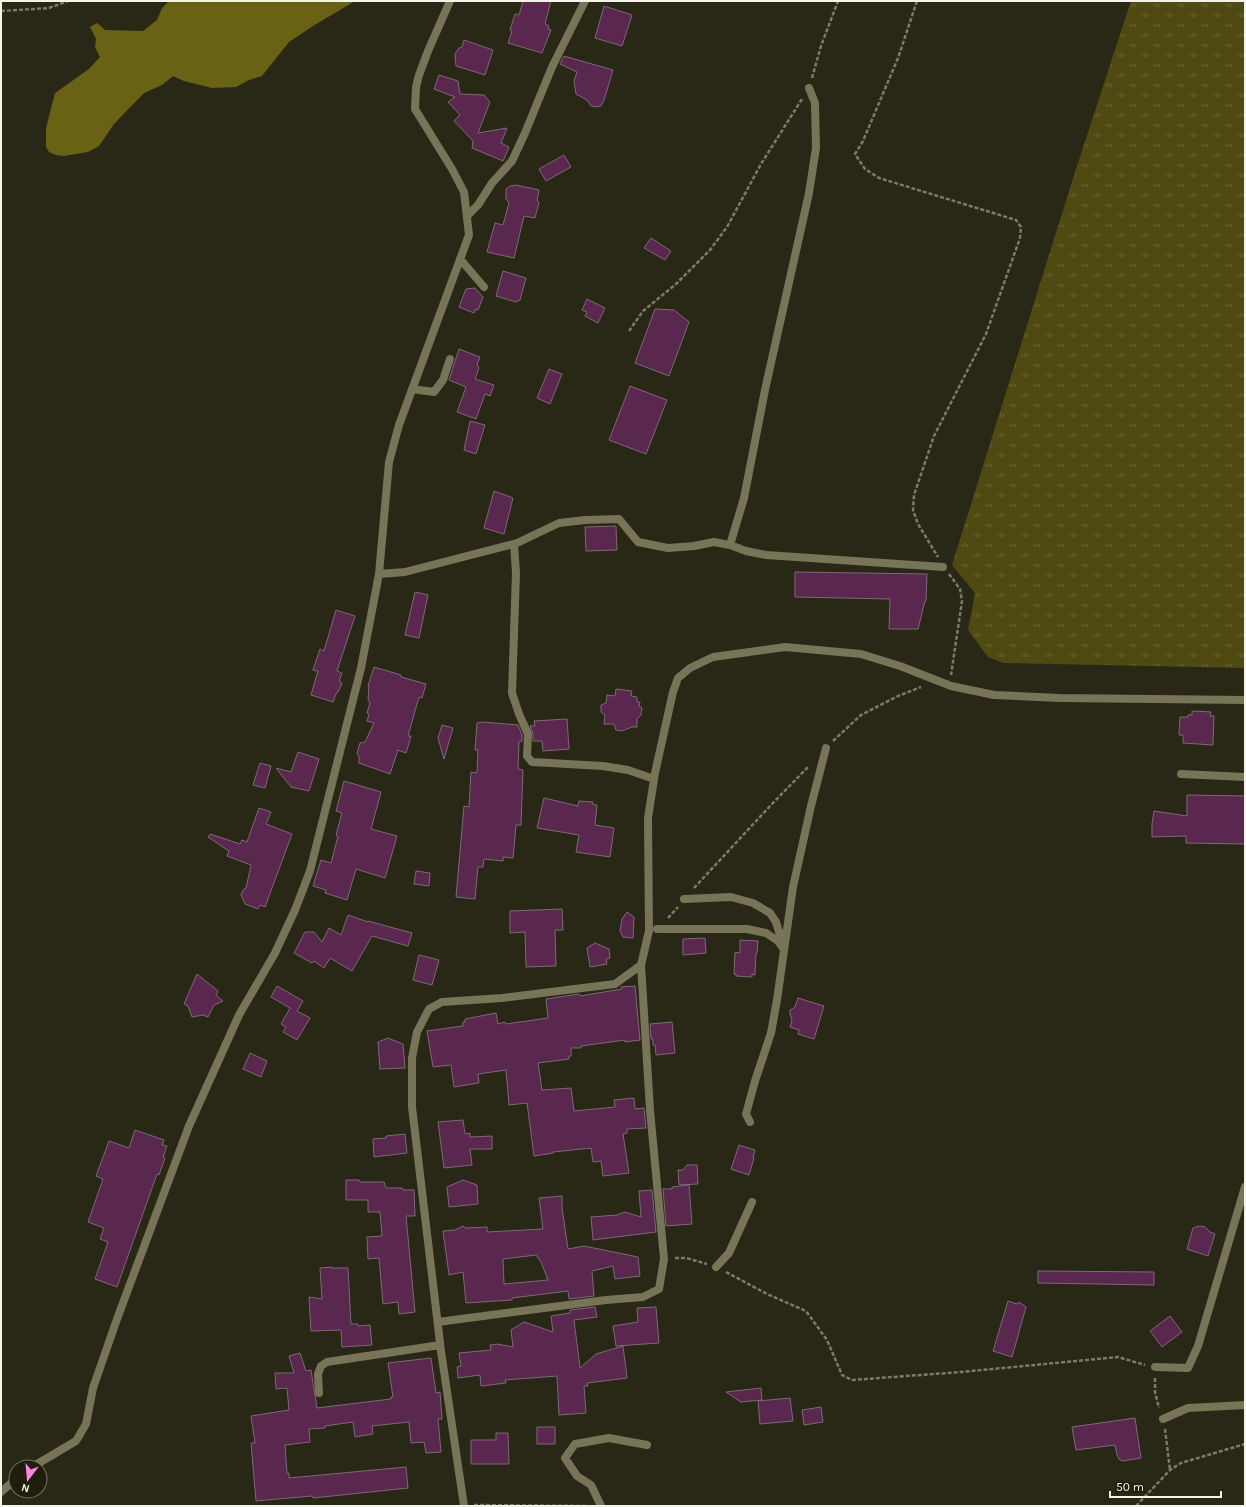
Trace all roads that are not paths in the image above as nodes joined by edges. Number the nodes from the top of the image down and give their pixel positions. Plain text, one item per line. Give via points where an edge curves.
1 (450, 1) edge
2 (585, 1) edge
3 (808, 88) road end
4 (467, 216) junction
5 (460, 259) junction
6 (484, 287) dead end
7 (450, 359) dead end
8 (412, 389) junction
9 (514, 544) junction
10 (730, 545) junction
11 (943, 567) road end
12 (379, 574) junction
13 (1245, 700) edge
14 (826, 748) road end
15 (1181, 774) dead end
16 (1245, 777) edge
17 (654, 779) junction
18 (684, 899) road end
19 (657, 929) road end
20 (784, 950) junction
21 (641, 965) junction
22 (750, 1122) dead end
23 (1245, 1187) edge
24 (752, 1202) dead end
25 (716, 1266) road end
26 (438, 1322) junction
27 (440, 1345) junction
28 (1155, 1367) road end
29 (319, 1392) dead end
30 (1245, 1405) edge
31 (1162, 1419) dead end
32 (647, 1445) dead end
33 (46, 1459) edge
34 (464, 1506) edge
35 (601, 1506) edge

1 - 4 street via 419,75 415,109 464,192
2 - 4 street via 552,67 512,161
3 - 10 street via 815,103 816,148 810,193 765,390 744,498
4 - 5 street via 469,235
5 - 6 street
5 - 8 street
7 - 8 street via 443,380 434,392
8 - 12 street via 389,462
9 - 10 street via 559,523 619,519 638,542 668,548 714,542
9 - 12 street via 406,572
9 - 17 street via 516,573 512,693 528,734 527,756 532,762 603,766 628,770
10 - 11 street via 766,555
12 - 33 street via 361,668 310,871 275,953 239,1015 189,1126 93,1388 86,1424 76,1441
13 - 17 street via 1044,698 994,695 951,686 861,654 785,647 713,656 690,668 678,678
14 - 20 street via 793,887
15 - 16 street
17 - 21 street via 648,818 649,931
18 - 20 street via 731,897 753,903 770,913 776,922
19 - 20 street via 747,929 766,933 778,941
20 - 22 street via 771,1033 746,1114
21 - 26 street via 615,984 502,998 442,1002 429,1009 417,1032 413,1052 412,1107
21 - 26 street via 650,1110 664,1259 659,1289 643,1297
23 - 28 street via 1198,1346 1188,1368
24 - 25 street via 729,1253
26 - 27 street
27 - 29 street via 327,1362 321,1366 318,1374
27 - 34 street
30 - 31 street via 1188,1408
32 - 35 street via 609,1438 575,1444 566,1458 577,1476 591,1484

